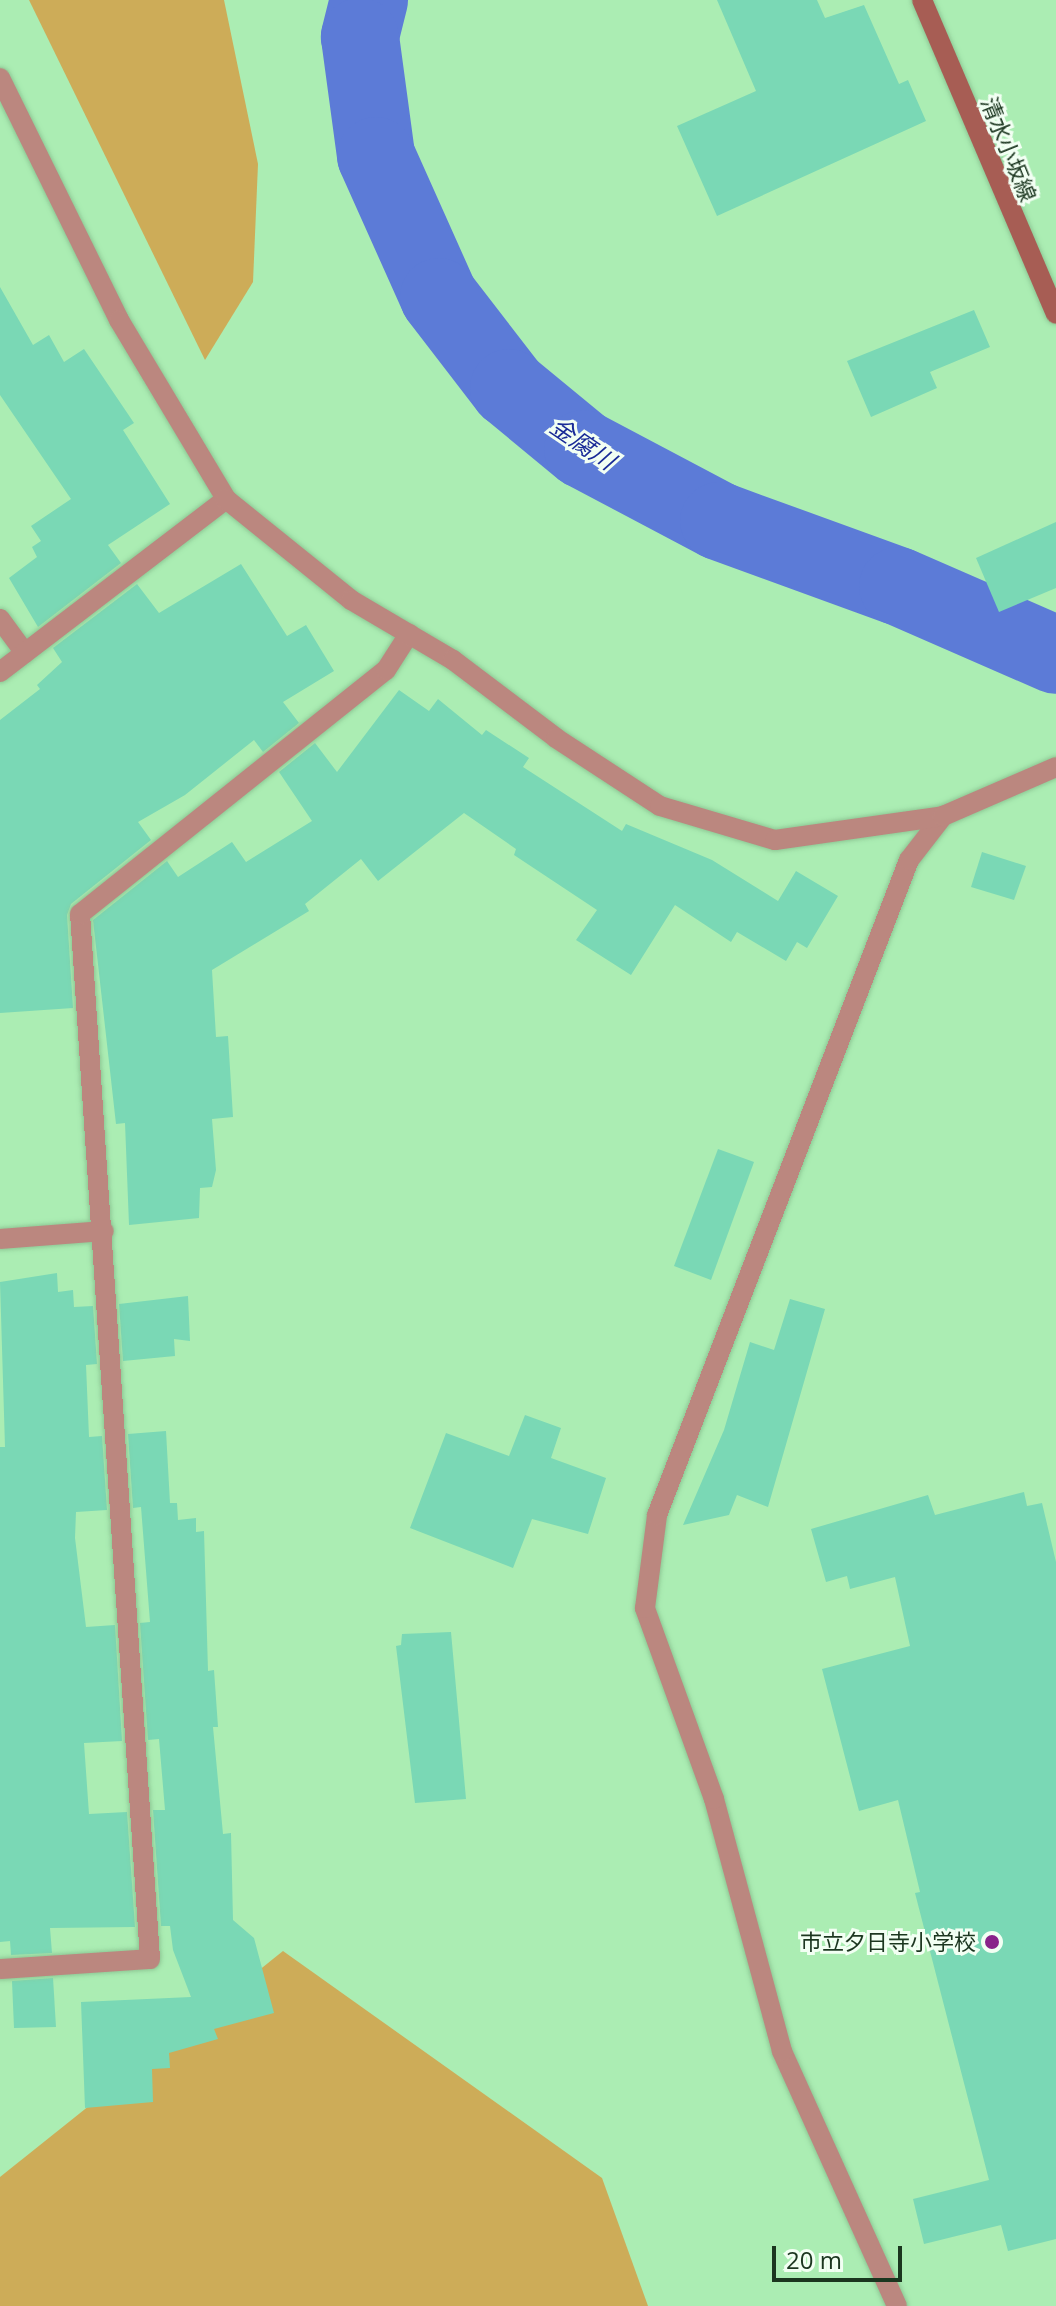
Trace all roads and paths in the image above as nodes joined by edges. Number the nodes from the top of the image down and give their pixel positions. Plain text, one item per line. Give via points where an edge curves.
1 (922, 0) edge
2 (0, 78) edge
3 (1056, 314) edge
4 (226, 499) junction
5 (0, 619) edge
6 (409, 634) junction
7 (25, 653) junction
8 (0, 672) edge
9 (1056, 767) edge
10 (943, 816) junction
11 (104, 1231) junction
12 (0, 1239) edge
13 (0, 1969) edge
14 (897, 2306) edge

1 - 3 main road, 清水小坂線
2 - 4 street via 119,320
4 - 6 street via 351,600
4 - 7 street
5 - 7 street
6 - 10 street via 660,806 775,840
6 - 11 street via 386,670 80,914
7 - 8 street
9 - 10 street
10 - 14 street via 909,860 657,1515 645,1608 714,1799 782,2051
11 - 12 street
11 - 13 street via 150,1959

